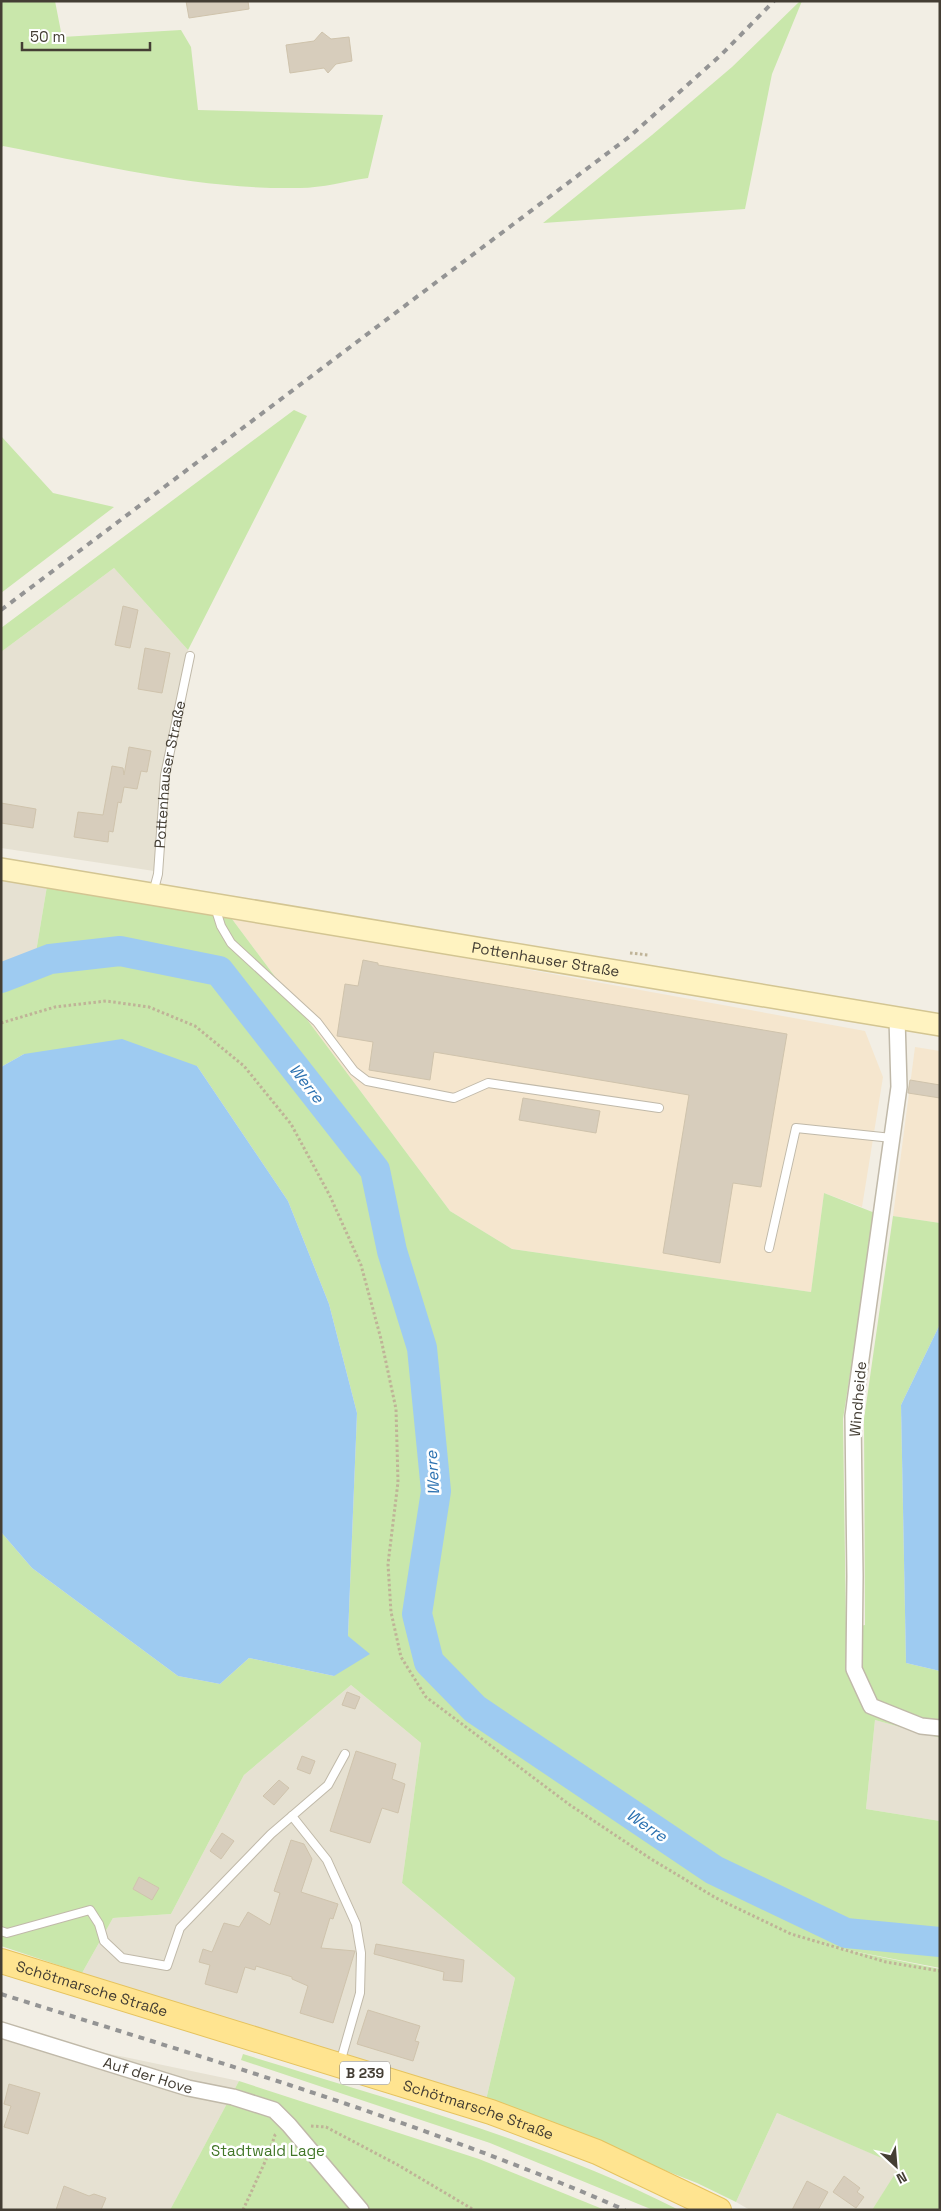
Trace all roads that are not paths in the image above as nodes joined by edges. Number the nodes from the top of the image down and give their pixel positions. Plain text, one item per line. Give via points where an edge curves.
1 (190, 656) dead end
2 (1, 868) edge
3 (153, 893) junction
4 (214, 903) junction
5 (897, 1018) junction
6 (940, 1025) edge
7 (659, 1108) dead end
8 (892, 1138) junction
9 (768, 1248) dead end
10 (940, 1728) edge
11 (345, 1754) dead end
12 (292, 1816) junction
13 (1, 1931) edge
14 (1, 1961) edge
15 (1, 2030) edge
16 (340, 2065) junction
17 (361, 2210) edge
18 (719, 2210) edge

1 - 3 lane, Pottenhauser Straße via 165,775 158,874
2 - 3 street, Pottenhauser Straße
3 - 4 street, Pottenhauser Straße
4 - 5 street, Pottenhauser Straße
4 - 7 lane via 221,926 231,943 317,1022 354,1071 367,1081 454,1098 488,1083
5 - 6 street, Pottenhauser Straße
5 - 8 street, Windheide via 899,1087
8 - 9 lane via 796,1128
8 - 10 street, Windheide via 853,1416 854,1669 871,1706 922,1726
11 - 12 lane via 328,1785
12 - 13 lane via 180,1928 167,1966 122,1958 104,1940 90,1910 7,1933
12 - 16 lane via 327,1860 356,1924 361,1952 360,1992
14 - 16 main road, Schötmarsche Straße / B 239
15 - 17 street, Auf der Hove via 188,2088 274,2110
16 - 18 main road, Schötmarsche Straße / B 239 via 491,2112 598,2152

